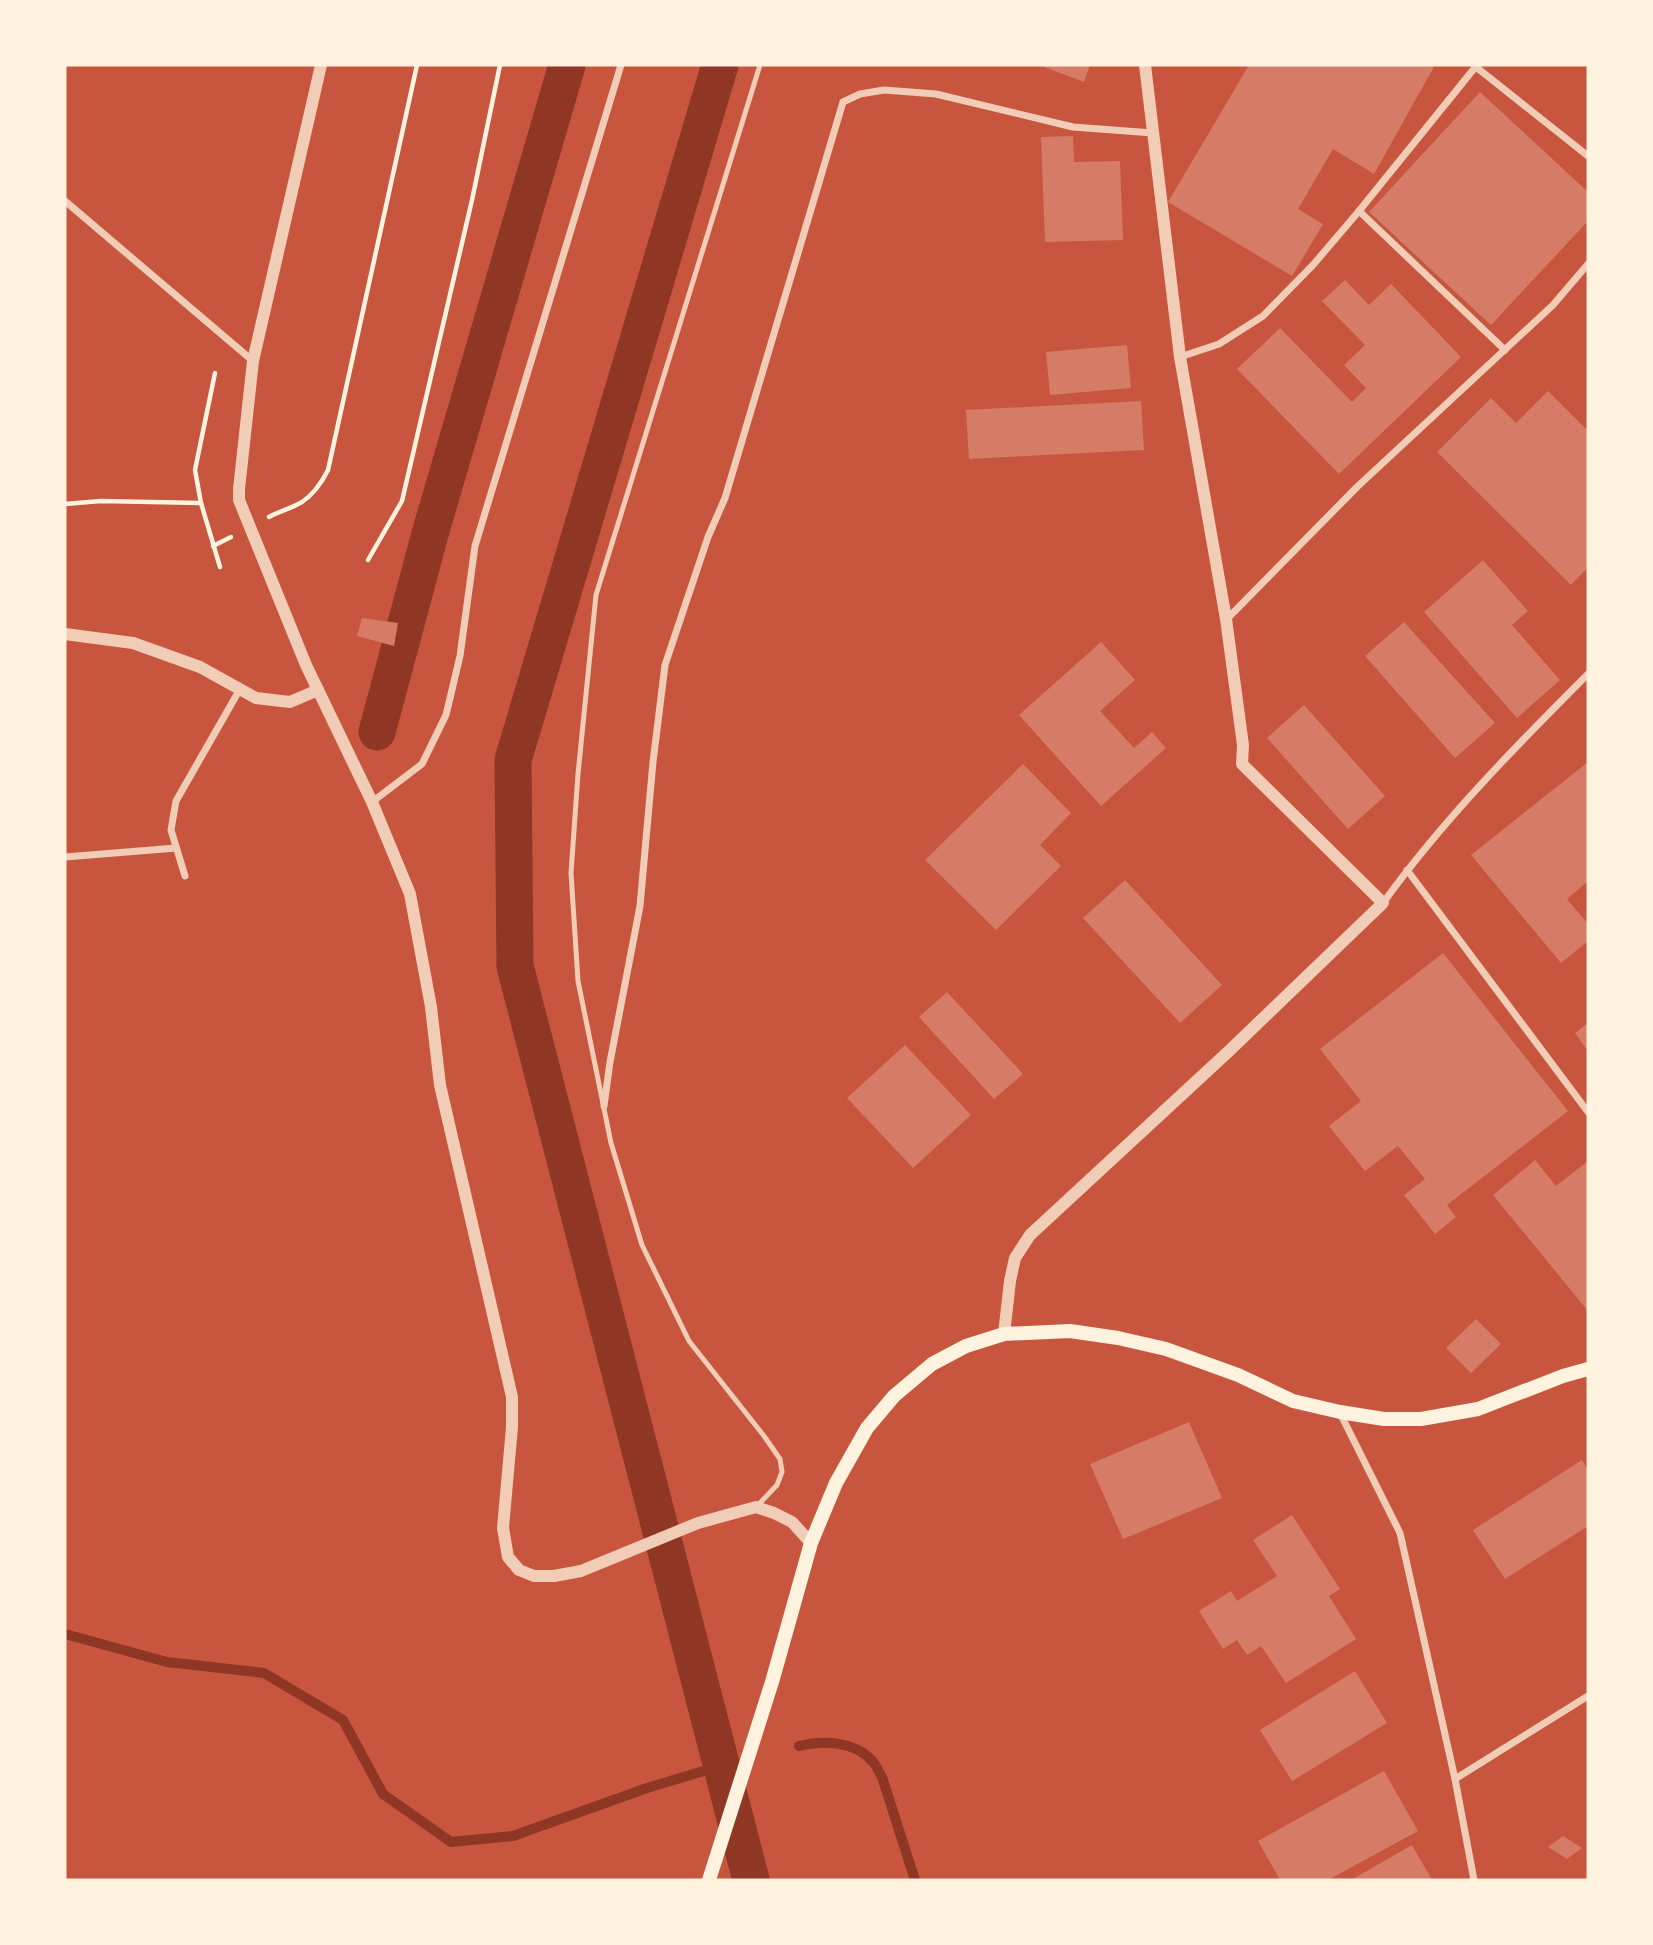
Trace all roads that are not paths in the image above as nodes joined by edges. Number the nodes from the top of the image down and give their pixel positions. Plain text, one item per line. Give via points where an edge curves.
1 (321, 65) edge
2 (621, 65) edge
3 (760, 65) edge
4 (1145, 65) edge
5 (1476, 66) edge
6 (1153, 133) junction
7 (1588, 156) edge
8 (65, 201) edge
9 (1359, 212) junction
10 (1588, 264) edge
11 (1505, 350) junction
12 (1180, 357) junction
13 (253, 361) junction
14 (1226, 619) junction
15 (65, 634) edge
16 (1588, 674) edge
17 (240, 689) junction
18 (318, 690) junction
19 (372, 802) junction
20 (176, 848) junction
21 (65, 857) edge
22 (1407, 870) junction
23 (185, 876) dead end
24 (1383, 903) junction
25 (604, 1106) junction
26 (1588, 1112) edge
27 (1004, 1334) junction
28 (1588, 1369) edge
29 (1340, 1412) junction
30 (756, 1507) junction
31 (811, 1543) junction
32 (1588, 1696) edge
33 (1455, 1779) junction
34 (709, 1880) edge
35 (1474, 1880) edge

1 - 13 street
2 - 19 street via 475,546 460,656 446,715 422,764
3 - 25 lane via 596,595 571,873 578,981
4 - 6 street
5 - 7 street
5 - 9 street
6 - 12 street
6 - 25 street via 1073,127 936,94 884,90 843,102 725,498 665,665 640,906
8 - 13 street
9 - 11 street
9 - 12 street via 1263,316 1219,344
10 - 11 street
11 - 14 street via 1357,487
12 - 14 street
13 - 18 street via 239,500
14 - 24 street via 1242,764
15 - 17 street via 133,643 200,667
16 - 22 street via 1506,756
17 - 18 street via 256,698 290,702
17 - 20 street via 176,801 171,830
18 - 19 street
19 - 30 street via 410,894 440,1085 512,1397 503,1528 508,1557 519,1570 534,1576 581,1571 698,1523
20 - 21 street
20 - 23 street
22 - 24 street
22 - 26 street
24 - 27 street via 1030,1235 1015,1258
25 - 30 lane via 642,1245 689,1342 780,1459 777,1485
27 - 29 main road via 1070,1331 1142,1343 1238,1375 1293,1401
27 - 31 main road via 932,1364 894,1396 867,1429 836,1483
28 - 29 main road via 1478,1409 1433,1417 1384,1419
29 - 33 street via 1400,1533
30 - 31 street via 792,1522
31 - 34 main road
32 - 33 street
33 - 35 street

